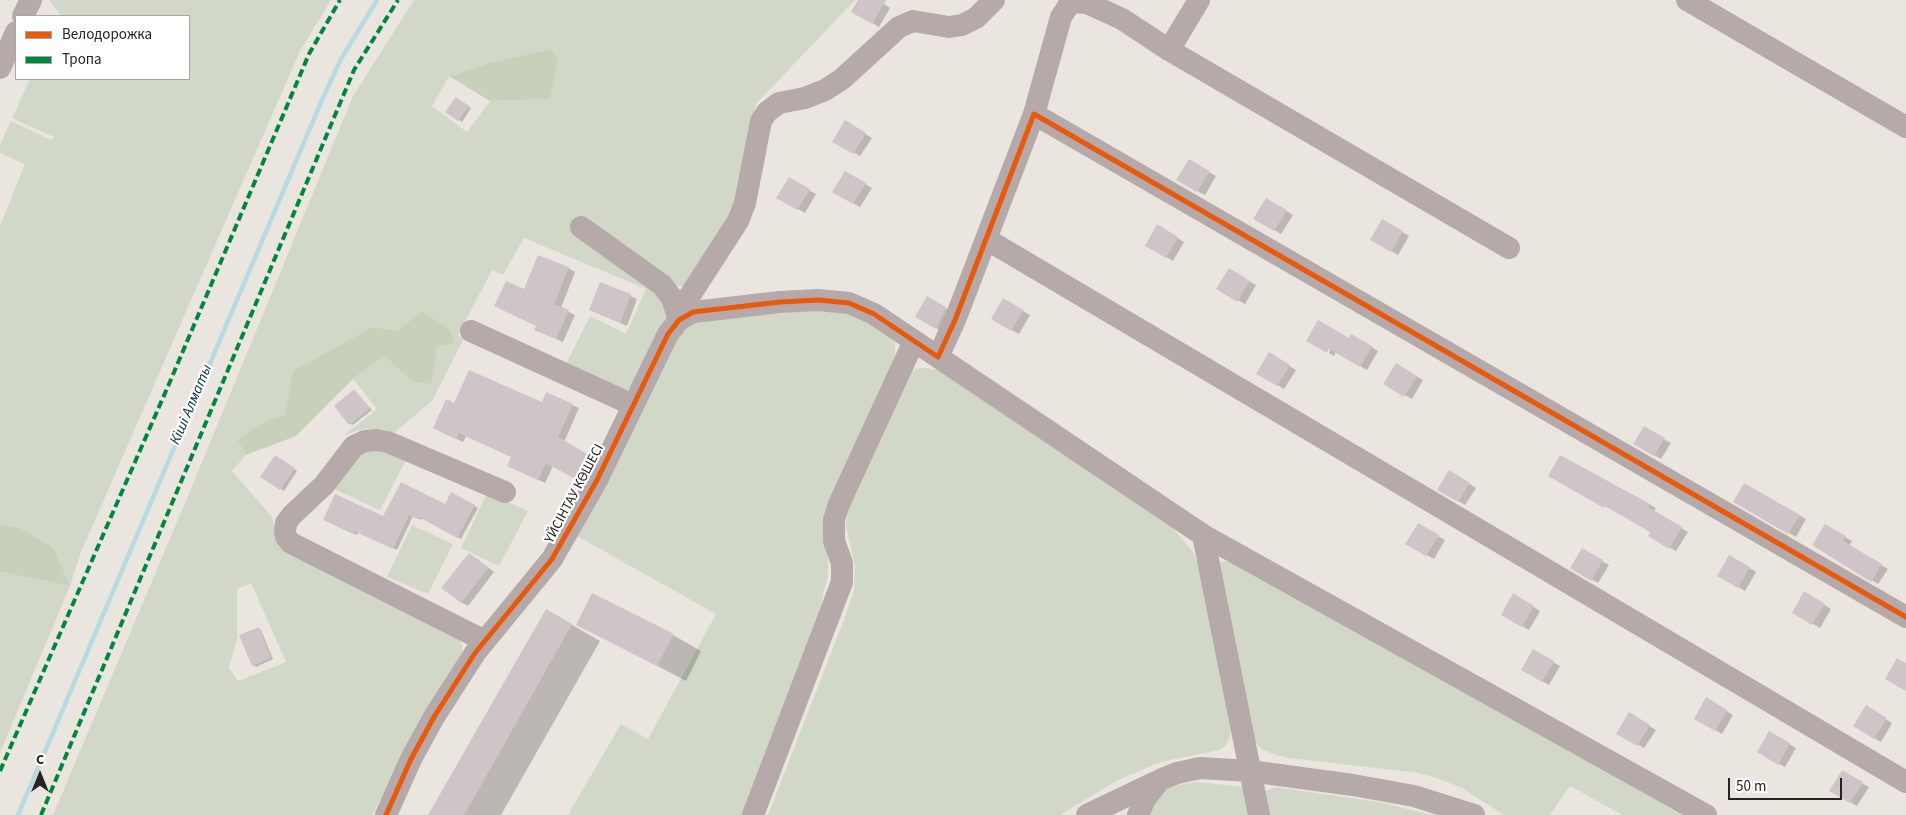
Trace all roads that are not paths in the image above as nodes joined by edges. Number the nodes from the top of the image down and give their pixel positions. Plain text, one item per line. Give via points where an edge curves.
1 (31, 0) edge
2 (994, 0) edge
3 (1199, 0) edge
4 (1687, 0) edge
5 (1070, 1) edge
6 (24, 15) edge
7 (15, 34) edge
8 (1169, 50) junction
9 (0, 68) edge
10 (1034, 114) junction
11 (1906, 127) edge
12 (581, 227) dead end
13 (986, 239) junction
14 (1509, 248) dead end
15 (680, 320) junction
16 (471, 331) dead end
17 (914, 341) junction
18 (938, 357) junction
19 (634, 405) junction
20 (504, 492) dead end
21 (1203, 535) junction
22 (1906, 617) edge
23 (485, 641) junction
24 (1250, 771) junction
25 (1160, 780) junction
26 (1906, 782) edge
27 (386, 815) edge
28 (753, 815) edge
29 (1087, 815) edge
30 (1138, 815) edge
31 (1259, 815) edge
32 (1474, 815) edge
33 (1706, 815) edge

1 - 6 street
2 - 15 street, ҮЙСІНТАУ КӨШЕСІ via 976,18 962,26 913,21 899,27 826,90 779,103 767,112 760,122 745,203 738,221 687,300
3 - 8 street
4 - 11 street
5 - 8 street via 1087,3 1122,19
5 - 10 street via 1061,17
7 - 9 street
8 - 14 street
10 - 13 street
10 - 22 street
12 - 15 street via 662,285 672,298
13 - 18 street
13 - 26 street
15 - 17 street via 693,312 818,300 849,303 874,314
15 - 19 street, ҮЙСІНТАУ КӨШЕСІ via 668,334
16 - 19 street
17 - 18 street
17 - 28 street via 839,504 834,520 834,541 842,563 842,582
18 - 21 street
19 - 23 street, ҮЙСІНТАУ КӨШЕСІ via 552,560
20 - 23 street via 388,442 364,441 354,446 324,484 286,523 286,537 291,543
21 - 24 street
21 - 33 street
23 - 27 street, ҮЙСІНТАУ КӨШЕСІ via 434,717
24 - 25 street via 1200,768
24 - 31 street
24 - 32 street via 1414,796
25 - 29 street
25 - 30 street via 1145,799

